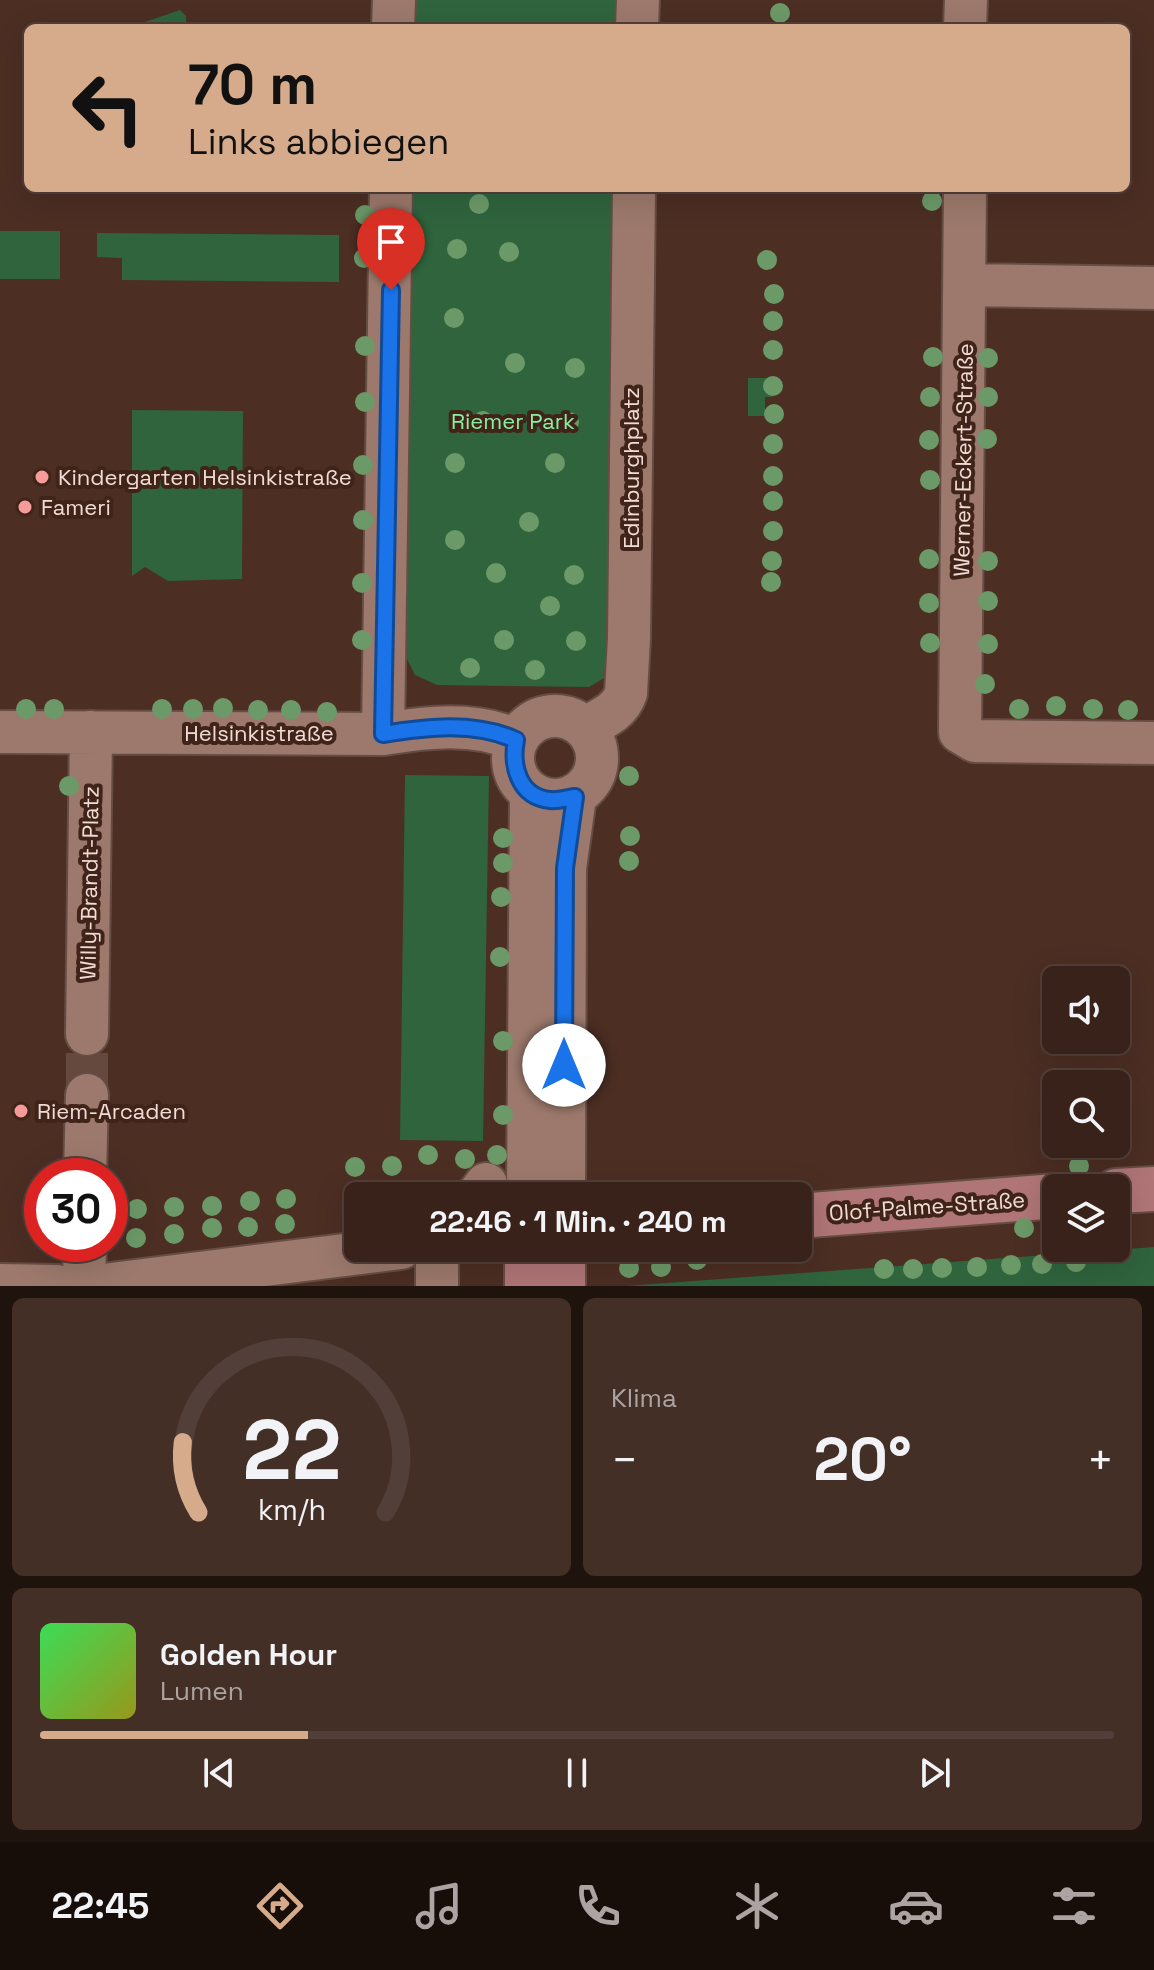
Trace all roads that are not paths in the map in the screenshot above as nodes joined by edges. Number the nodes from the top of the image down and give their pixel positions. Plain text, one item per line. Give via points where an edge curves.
1 (394, 0) edge
2 (638, 0) edge
3 (966, 0) edge
4 (393, 24) edge
5 (637, 24) edge
6 (965, 24) edge
7 (391, 192) edge
8 (634, 192) edge
9 (965, 192) edge
10 (965, 285) junction
11 (1154, 288) edge
12 (585, 728) junction
13 (0, 732) edge
14 (91, 732) junction
15 (383, 734) junction
16 (516, 740) junction
17 (1154, 743) edge
18 (531, 793) junction
19 (575, 797) junction
20 (87, 1034) tunnel mouth
21 (87, 1095) tunnel mouth
22 (85, 1158) edge
23 (528, 1182) edge
24 (564, 1182) edge
25 (1154, 1189) edge
26 (1130, 1190) edge
27 (1042, 1197) edge
28 (812, 1215) edge
29 (344, 1255) edge
30 (85, 1262) edge
31 (437, 1262) edge
32 (527, 1262) edge
33 (563, 1262) edge
34 (0, 1285) edge
35 (57, 1286) edge
36 (84, 1286) edge
37 (95, 1286) edge
38 (437, 1286) edge
39 (527, 1286) edge
40 (563, 1286) edge

1 - 4 street
2 - 5 street
3 - 6 street
7 - 15 street
8 - 12 street, Edinburghplatz via 626,693 614,711
9 - 10 street, Werner-Eckert-Straße
10 - 11 street
10 - 17 street, Werner-Eckert-Straße via 960,732 975,741
12 - 16 street via 552,717 534,722
12 - 19 street via 595,744 597,767
13 - 14 street, Helsinkistraße
14 - 15 street, Helsinkistraße
14 - 20 street, Willy-Brandt-Platz
15 - 16 street, Helsinkistraße via 430,727 475,729
16 - 18 street via 516,774
18 - 19 street via 552,801
18 - 23 street
19 - 24 street via 565,868
21 - 22 street
25 - 26 main road
27 - 28 main road, Olof-Palme-Straße
29 - 37 street
30 - 36 street
31 - 38 street
32 - 39 main road
33 - 40 main road
34 - 35 street

